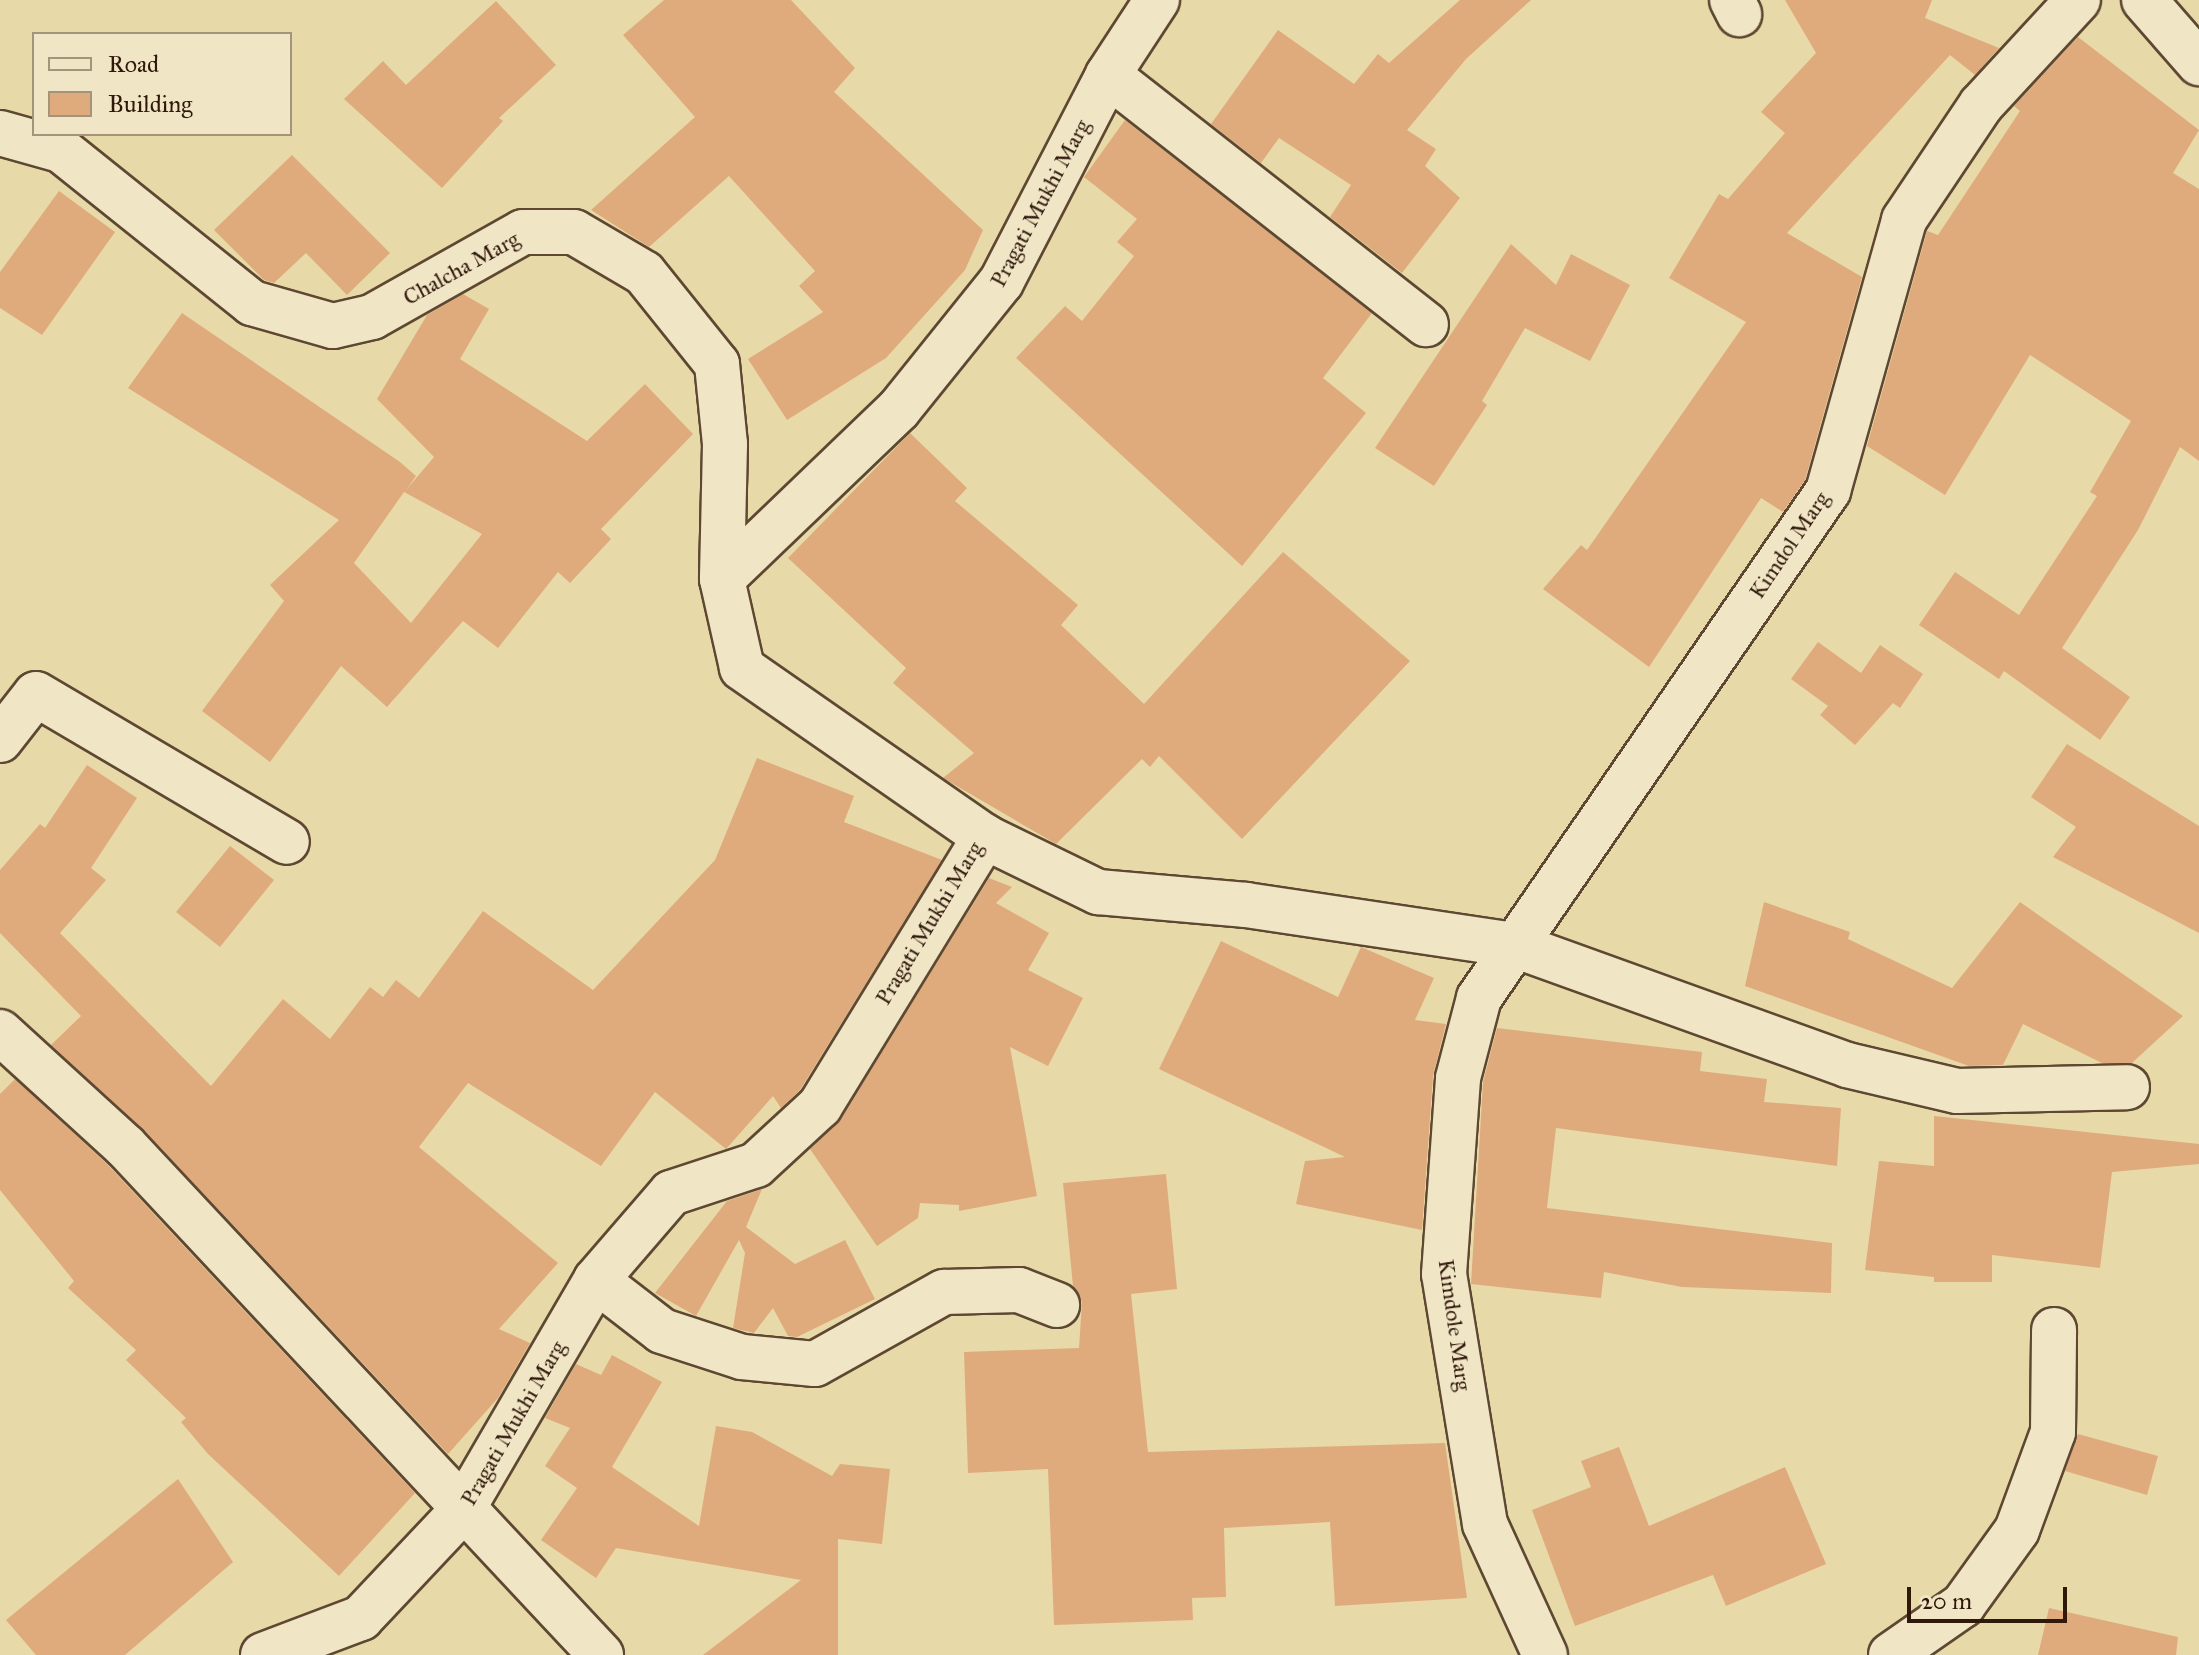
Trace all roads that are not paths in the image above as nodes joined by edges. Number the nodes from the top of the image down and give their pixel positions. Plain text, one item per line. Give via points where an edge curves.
1 (1157, 0) edge
2 (2078, 0) edge
3 (2144, 0) edge
4 (2199, 63) edge
5 (1108, 75) junction
6 (0, 133) edge
7 (1426, 324) dead end
8 (722, 579) junction
9 (0, 740) edge
10 (985, 837) junction
11 (287, 842) dead end
12 (1514, 945) junction
13 (0, 1032) edge
14 (2127, 1087) dead end
15 (596, 1280) junction
16 (1057, 1305) dead end
17 (2054, 1330) dead end
18 (461, 1512) junction
19 (263, 1655) edge
20 (601, 1655) edge
21 (1545, 1655) edge
22 (1891, 1655) edge

1 - 5 street, Pragati Mukhi Marg
2 - 12 street, Kimdol Marg via 1981,105 1904,220 1828,491
3 - 4 street
5 - 7 street
5 - 8 street, Pragati Mukhi Marg via 1001,282 899,409
6 - 8 street, Chalcha Marg via 61,150 252,303 333,326 372,317 523,232 574,232 644,273 717,364 725,444
8 - 10 street, Pragati Mukhi Marg via 742,668
9 - 11 street via 36,694
10 - 12 street via 1098,892 1246,905
10 - 15 street, Pragati Mukhi Marg via 820,1106 756,1165 671,1193
12 - 14 street via 1847,1065 1957,1091
12 - 21 street, Kimdole Marg via 1479,998 1458,1078 1444,1274 1485,1524
13 - 18 street via 125,1146
15 - 16 street via 662,1331 742,1357 815,1364 944,1292 1019,1290
15 - 18 street, Pragati Mukhi Marg
17 - 22 street via 2053,1432 2017,1530 1963,1605
18 - 19 street, Pragati Mukhi Marg via 361,1618
18 - 20 street

